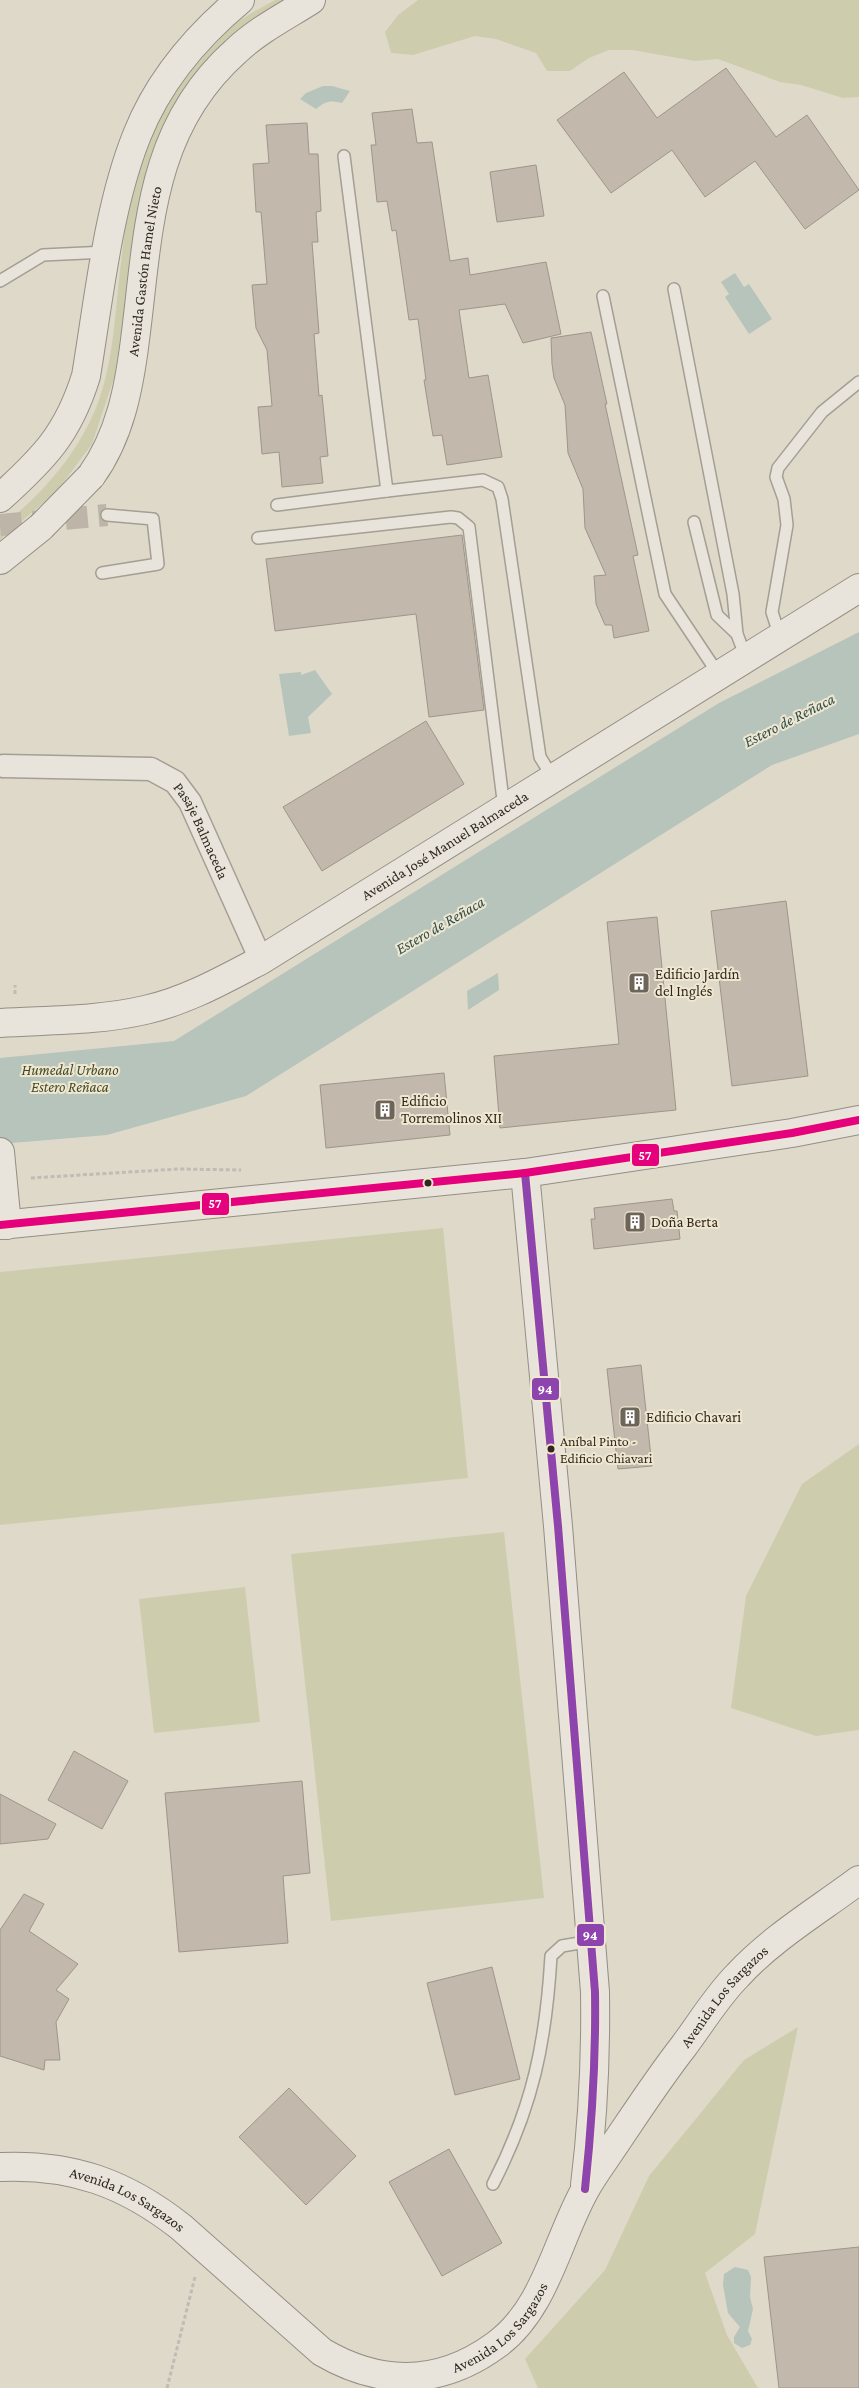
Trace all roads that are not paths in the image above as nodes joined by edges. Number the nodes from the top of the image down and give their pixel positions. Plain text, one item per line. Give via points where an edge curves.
1 (240, 0) edge
2 (311, 0) edge
3 (344, 156) dead end
4 (108, 252) junction
5 (0, 281) edge
6 (674, 289) dead end
7 (603, 296) dead end
8 (859, 382) edge
9 (387, 491) junction
10 (0, 498) edge
11 (277, 505) dead end
12 (108, 515) tunnel mouth
13 (694, 522) dead end
14 (258, 538) dead end
15 (0, 560) edge
16 (102, 573) dead end
17 (859, 588) edge
18 (780, 637) junction
19 (741, 646) junction
20 (719, 675) junction
21 (2, 766) dead end
22 (553, 778) junction
23 (504, 808) junction
24 (261, 960) junction
25 (0, 1023) edge
26 (859, 1120) edge
27 (1, 1166) edge
28 (525, 1173) junction
29 (3, 1225) edge
30 (859, 1880) edge
31 (591, 1941) junction
32 (0, 2167) edge
33 (493, 2184) dead end
34 (585, 2189) junction

1 - 4 street via 196,42 154,100 125,168
2 - 15 street, Avenida Gastón Hamel Nieto, bridge via 258,33 224,62 200,88 173,135 157,186 133,355 122,412 110,446 91,476 41,527
3 - 9 lane
4 - 5 lane via 43,255
4 - 10 street via 86,376 78,400 67,424 41,460
6 - 19 lane
7 - 20 lane via 665,594
8 - 18 lane via 822,412 778,468 776,477 784,499 787,526 772,612
9 - 11 lane
9 - 22 lane via 483,480 498,487 540,757
12 - 16 lane via 153,519 158,564
13 - 19 lane via 717,615
14 - 23 lane via 451,517 464,522 468,527
17 - 18 street, Avenida José Manuel Balmaceda
18 - 19 street, Avenida José Manuel Balmaceda
19 - 20 street, Avenida José Manuel Balmaceda
20 - 22 street, Avenida José Manuel Balmaceda
21 - 24 street, Pasaje Balmaceda via 151,769 175,782 190,802
22 - 23 street, Avenida José Manuel Balmaceda
23 - 24 street, Avenida José Manuel Balmaceda
24 - 25 street, Avenida José Manuel Balmaceda via 221,982 147,1010 110,1016
26 - 28 street
27 - 29 street
28 - 29 street
28 - 31 street via 558,1526
30 - 34 street, Avenida Los Sargazos via 738,1974 652,2088
31 - 33 lane via 562,1946 551,1956 547,2015 532,2089 519,2128
31 - 34 street via 596,2054
32 - 34 street, Avenida Los Sargazos via 77,2172 132,2194 158,2209 322,2352 364,2372 411,2377 457,2367 478,2357 514,2328 539,2289

